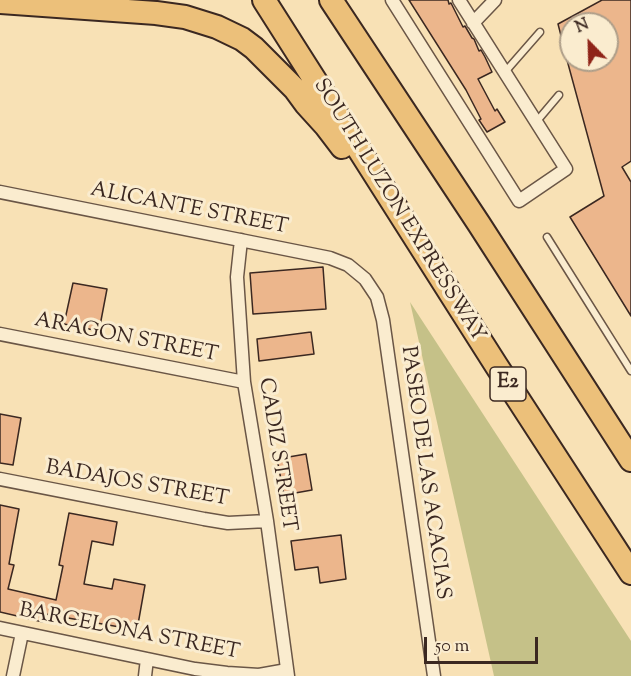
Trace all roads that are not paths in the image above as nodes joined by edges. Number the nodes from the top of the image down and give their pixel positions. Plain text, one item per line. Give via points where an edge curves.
1 (264, 0) edge
2 (331, 0) edge
3 (392, 0) edge
4 (459, 0) edge
5 (495, 0) edge
6 (0, 2) edge
7 (474, 23) junction
8 (540, 33) dead end
9 (505, 72) junction
10 (559, 95) dead end
11 (537, 121) junction
12 (0, 192) edge
13 (387, 194) junction
14 (547, 237) dead end
15 (242, 240) junction
16 (365, 279) joint
17 (0, 334) edge
18 (631, 371) edge
19 (244, 382) junction
20 (631, 460) edge
21 (0, 479) edge
22 (267, 521) junction
23 (631, 573) edge
24 (0, 628) edge
25 (22, 633) junction
26 (147, 659) junction
27 (287, 673) edge
28 (14, 676) edge
29 (145, 676) edge
30 (434, 676) edge

1 - 13 highway, SOUTH LUZON EXPRESSWAY / E2
2 - 20 highway
3 - 11 street via 519,201 566,169
4 - 7 street
5 - 7 street
6 - 13 highway via 156,13 202,21 230,33 254,48 295,89 351,159
7 - 9 street
8 - 9 lane
9 - 11 street
10 - 11 lane
12 - 15 street, ALICANTE STREET
13 - 23 highway, SOUTH LUZON EXPRESSWAY / E2
14 - 18 lane
15 - 16 street, ALICANTE STREET via 330,258 348,265
15 - 19 street, CADIZ STREET via 237,277
16 - 30 street, PASEO DE LAS ACACIAS via 376,297 382,320
17 - 19 street, ARAGON STREET
19 - 22 street, CADIZ STREET
21 - 22 street, BADAJOS STREET via 228,523
22 - 27 street, CADIZ STREET
24 - 25 street, BARCELONA STREET
25 - 26 street, BARCELONA STREET
25 - 28 street
26 - 27 street, BARCELONA STREET via 227,673
26 - 29 street

